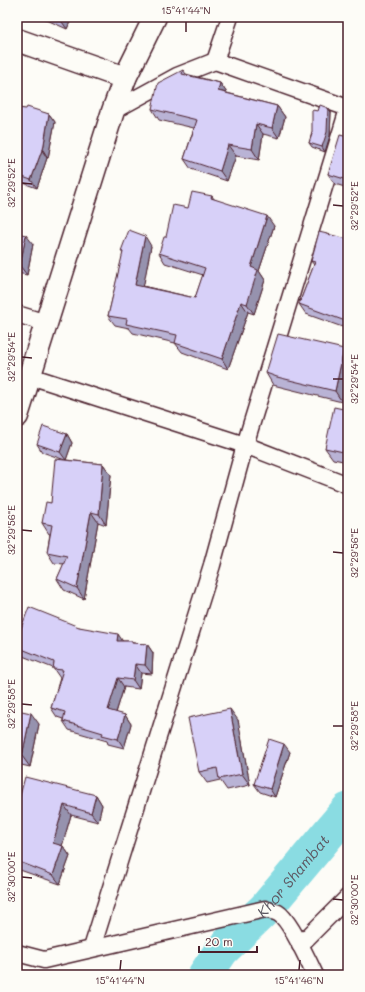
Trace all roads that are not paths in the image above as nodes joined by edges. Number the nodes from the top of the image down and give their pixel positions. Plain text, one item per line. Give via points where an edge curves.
1 (155, 17) edge
2 (230, 17) edge
3 (17, 40) edge
4 (215, 61) junction
5 (125, 78) junction
6 (348, 109) edge
7 (113, 111) junction
8 (17, 314) edge
9 (46, 323) junction
10 (30, 376) junction
11 (17, 416) edge
12 (245, 445) junction
13 (348, 485) edge
14 (348, 897) edge
15 (300, 945) junction
16 (92, 948) junction
17 (17, 953) edge
18 (315, 975) edge

1 - 5 street
2 - 4 street
3 - 5 street
4 - 6 street
4 - 7 street via 177,76
5 - 7 street
6 - 12 street
7 - 9 street
8 - 9 street
9 - 10 street
10 - 11 street
10 - 12 street
12 - 13 street
12 - 16 street via 212,565
14 - 15 street
15 - 16 street via 285,921 278,914 265,909
15 - 18 street
16 - 17 street via 44,960

